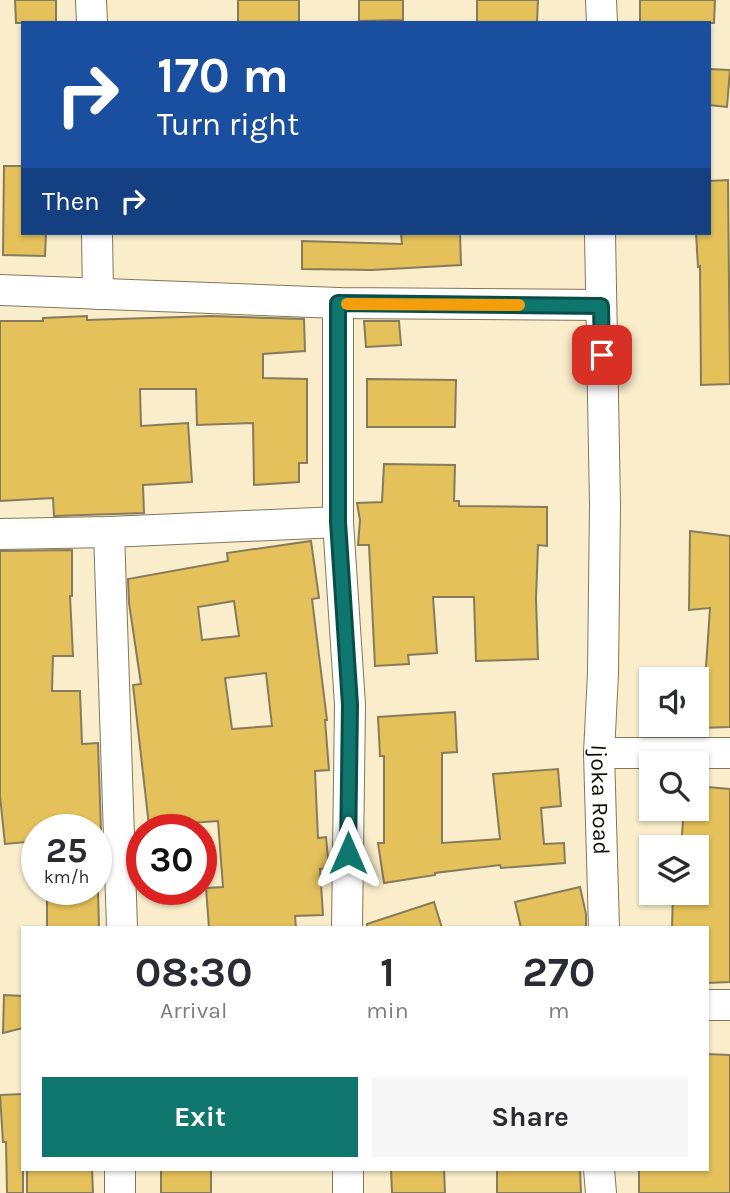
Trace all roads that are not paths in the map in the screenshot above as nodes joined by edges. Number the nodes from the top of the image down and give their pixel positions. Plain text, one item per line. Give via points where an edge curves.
1 (91, 0) edge
2 (601, 0) edge
3 (92, 21) edge
4 (602, 21) edge
5 (97, 235) edge
6 (600, 235) edge
7 (0, 290) edge
8 (98, 294) junction
9 (338, 303) junction
10 (601, 306) junction
11 (338, 522) junction
12 (109, 532) junction
13 (0, 534) edge
14 (599, 753) junction
15 (730, 753) edge
16 (122, 926) edge
17 (347, 926) edge
18 (604, 926) edge
19 (709, 1005) edge
20 (730, 1005) edge
21 (120, 1171) edge
22 (348, 1171) edge
23 (599, 1171) edge
24 (120, 1193) edge
25 (348, 1193) edge
26 (601, 1193) edge

1 - 3 street
2 - 4 street
5 - 8 street
6 - 10 street, Ijoka Road
7 - 8 street
8 - 9 street
9 - 10 street
9 - 11 street
10 - 14 street, Ijoka Road via 605,505
11 - 12 street
11 - 17 street via 350,705
12 - 13 street
12 - 16 street
14 - 15 street
14 - 18 street, Ijoka Road
19 - 20 street
21 - 24 street
22 - 25 street
23 - 26 street

